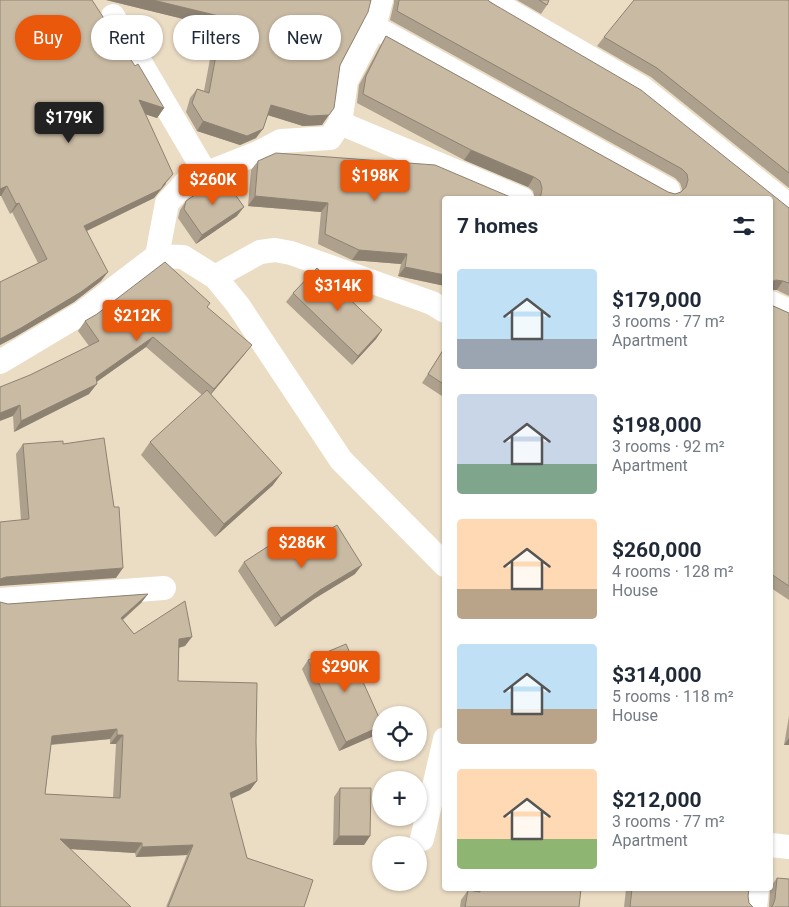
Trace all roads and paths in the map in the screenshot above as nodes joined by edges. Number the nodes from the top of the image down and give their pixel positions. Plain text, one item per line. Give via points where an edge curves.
1 (381, 0) edge
2 (490, 0) edge
3 (374, 27) junction
4 (138, 60) edge
5 (340, 124) junction
6 (206, 174) junction
7 (668, 190) edge
8 (515, 196) edge
9 (789, 206) edge
10 (157, 256) junction
11 (215, 277) junction
12 (773, 305) edge
13 (442, 309) edge
14 (789, 311) edge
15 (0, 362) edge
16 (442, 562) edge
17 (164, 588) dead end
18 (0, 600) edge
19 (442, 751) edge
20 (423, 836) edge
21 (773, 845) edge
22 (789, 847) edge
23 (756, 891) edge
24 (755, 907) edge

1 - 3 street
2 - 9 street via 642,88
3 - 5 street via 346,81
3 - 7 street
4 - 6 street
5 - 6 street via 330,138 281,141
5 - 8 street
6 - 10 street via 187,181 166,203
10 - 11 street via 184,258
10 - 15 street via 82,313
11 - 13 street via 260,252 275,250 291,253
11 - 16 street via 238,305 341,460
12 - 14 street
17 - 18 street
19 - 20 street
21 - 22 street
23 - 24 street

